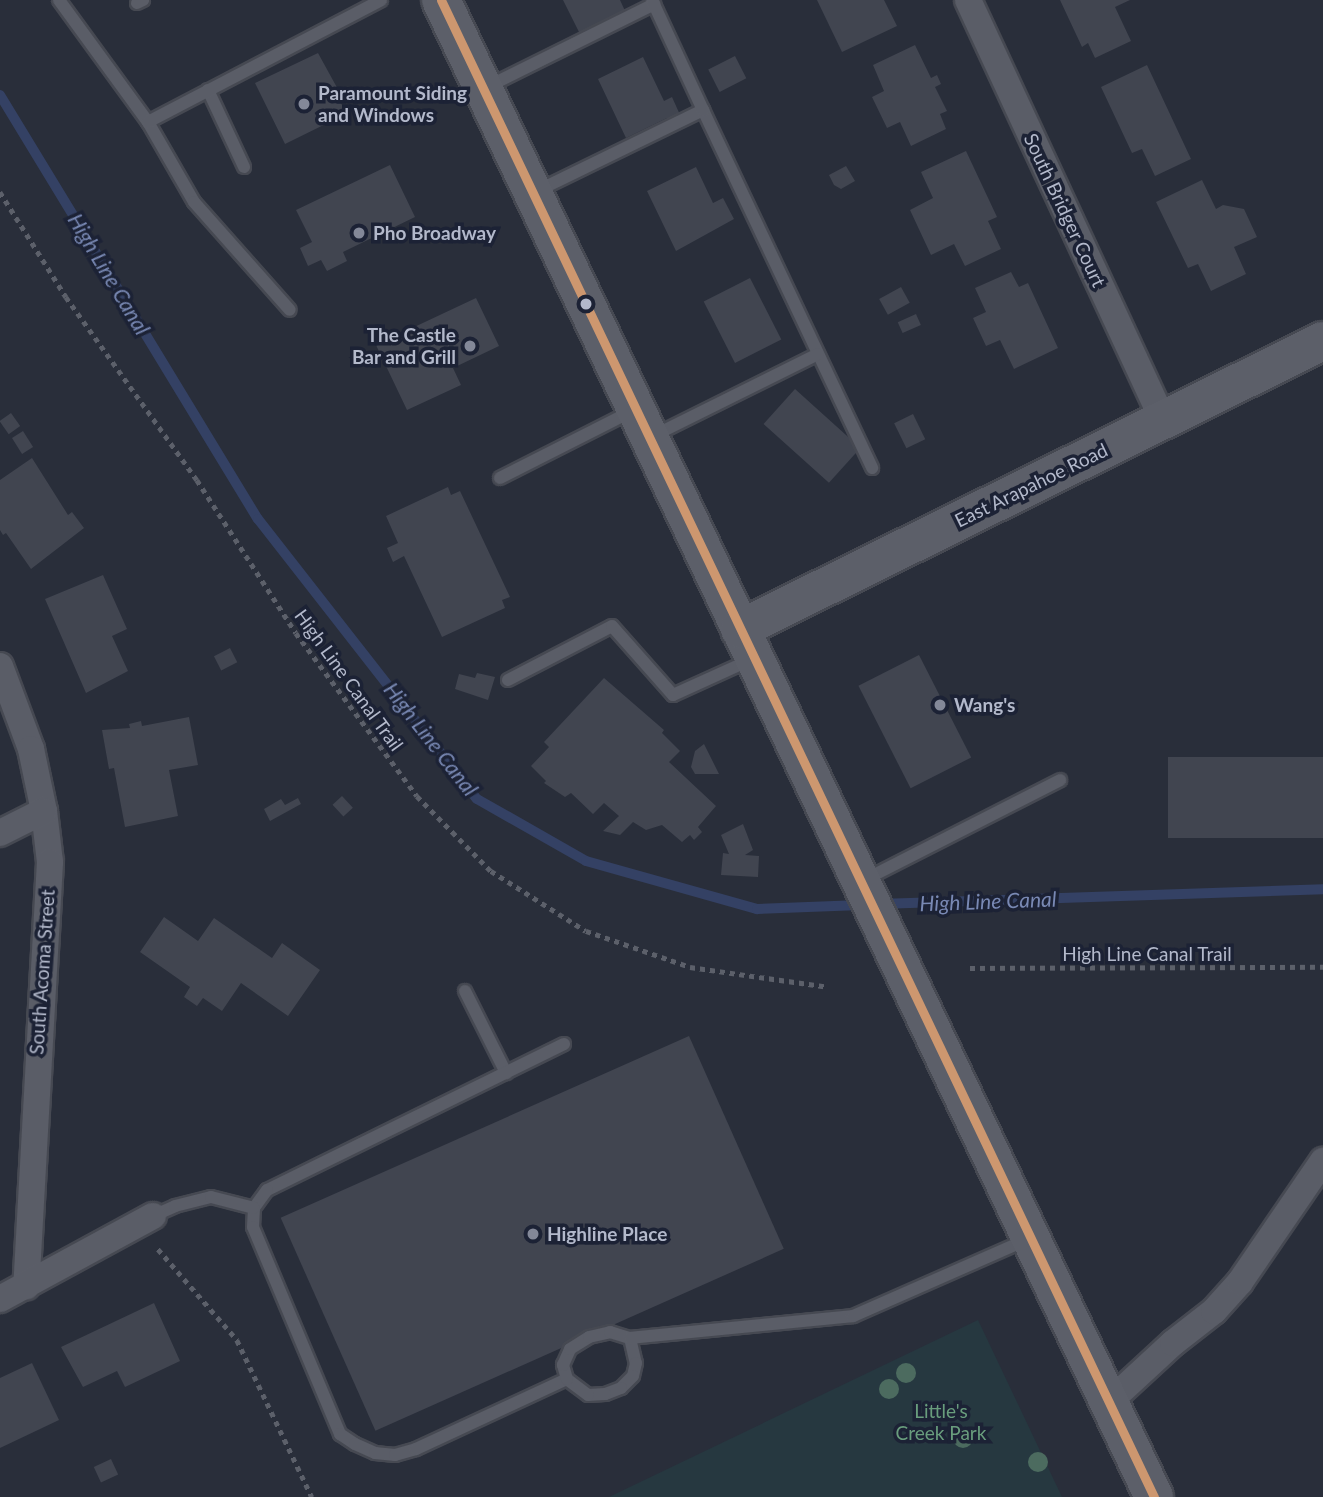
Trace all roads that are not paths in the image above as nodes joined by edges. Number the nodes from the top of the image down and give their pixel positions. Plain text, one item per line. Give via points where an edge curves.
1 (59, 0) edge
2 (381, 0) edge
3 (441, 0) edge
4 (968, 0) edge
5 (653, 2) edge
6 (483, 89) junction
7 (208, 90) junction
8 (703, 110) junction
9 (148, 122) junction
10 (244, 167) dead end
11 (533, 193) junction
12 (290, 310) dead end
13 (1323, 341) edge
14 (818, 354) junction
15 (1163, 420) junction
16 (642, 424) junction
17 (872, 468) dead end
18 (500, 478) dead end
19 (747, 644) junction
20 (0, 666) edge
21 (508, 680) dead end
22 (1060, 780) dead end
23 (44, 811) junction
24 (0, 833) edge
25 (863, 881) junction
26 (465, 991) dead end
27 (564, 1044) dead end
28 (506, 1073) junction
29 (1323, 1161) edge
30 (254, 1208) junction
31 (153, 1216) joint
32 (1031, 1238) junction
33 (26, 1286) junction
34 (0, 1299) edge
35 (630, 1338) junction
36 (567, 1379) junction
37 (1109, 1402) junction
38 (1154, 1497) edge

1 - 9 lane
2 - 7 lane
3 - 6 main road
4 - 15 street, South Bridger Court
5 - 6 lane
5 - 8 lane
6 - 11 main road
7 - 9 lane
7 - 10 lane
8 - 11 lane
8 - 14 lane
9 - 12 lane via 194,202
11 - 16 main road
13 - 15 main road, East Arapahoe Road
14 - 16 lane
14 - 17 lane
15 - 19 main road, East Arapahoe Road
16 - 18 lane
16 - 19 main road
19 - 21 lane via 673,695 612,626
19 - 25 main road
20 - 23 street, South Acoma Street via 32,749
22 - 25 lane
23 - 24 street
23 - 33 street, South Acoma Street via 50,862
25 - 32 main road
26 - 28 lane
27 - 28 lane
28 - 30 lane via 267,1189
29 - 37 street via 1223,1302
30 - 31 lane via 211,1197
30 - 36 lane via 253,1227 340,1434 355,1444 395,1455 416,1450
31 - 33 street
32 - 35 lane via 853,1316
32 - 37 main road
33 - 34 street
35 - 36 lane via 610,1332 589,1337 570,1349 563,1364
35 - 36 lane via 636,1363 633,1376 621,1388 588,1395
37 - 38 main road

